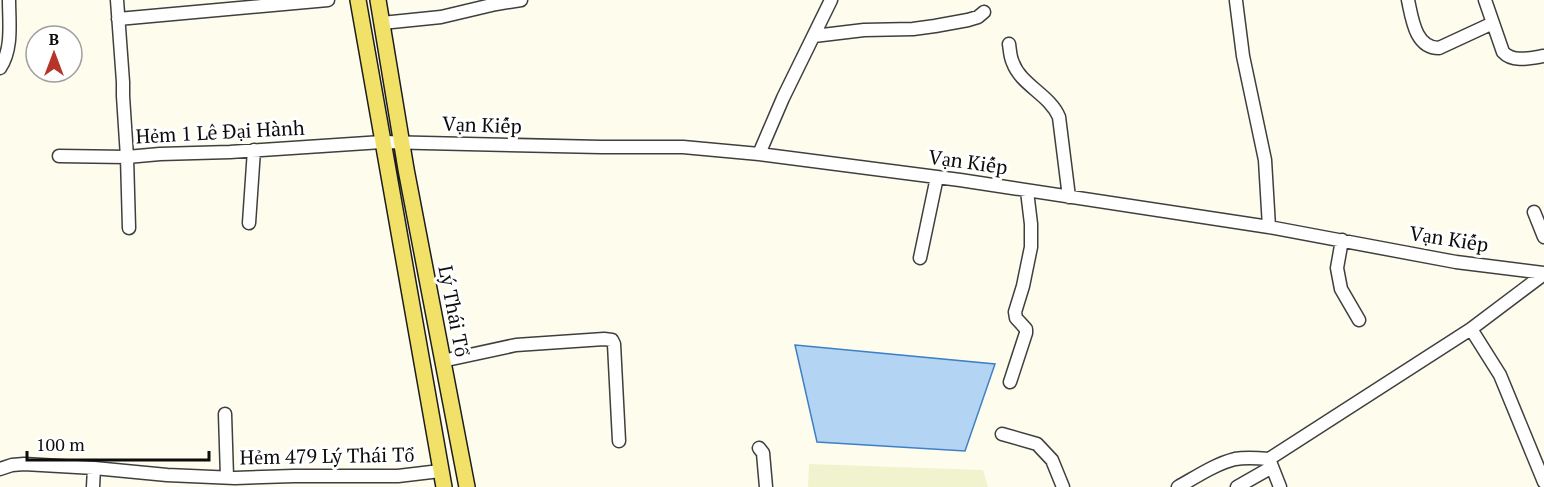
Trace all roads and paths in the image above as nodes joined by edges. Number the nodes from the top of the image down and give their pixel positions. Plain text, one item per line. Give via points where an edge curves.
1 (9, 0) edge
2 (117, 0) edge
3 (328, 0) edge
4 (358, 0) edge
5 (378, 0) edge
6 (521, 0) edge
7 (831, 0) edge
8 (1408, 0) edge
9 (1485, 0) edge
10 (1236, 1) edge
11 (984, 12) dead end
12 (118, 19) junction
13 (382, 23) junction
14 (1493, 23) junction
15 (814, 36) junction
16 (1009, 44) dead end
17 (1544, 56) edge
18 (0, 68) edge
19 (382, 142) junction
20 (402, 142) junction
21 (254, 150) junction
22 (759, 154) junction
23 (59, 156) dead end
24 (127, 156) junction
25 (936, 177) junction
26 (1028, 191) junction
27 (1069, 197) junction
28 (1533, 212) dead end
29 (249, 223) dead end
30 (1269, 227) junction
31 (129, 228) dead end
32 (1544, 237) edge
33 (1342, 240) junction
34 (920, 258) dead end
35 (1544, 274) edge
36 (1359, 320) dead end
37 (1471, 329) junction
38 (442, 361) junction
39 (1010, 382) dead end
40 (225, 414) dead end
41 (1002, 434) dead end
42 (619, 441) dead end
43 (759, 448) dead end
44 (1271, 463) junction
45 (94, 468) junction
46 (0, 469) edge
47 (440, 471) junction
48 (1543, 474) edge
49 (227, 477) junction
50 (265, 482) edge
51 (93, 487) edge
52 (444, 487) edge
53 (467, 487) edge
54 (766, 487) edge
55 (1063, 487) edge
56 (1178, 487) edge
57 (1237, 487) edge
58 (1280, 487) edge

1 - 18 street via 8,49
2 - 12 street
3 - 12 street
4 - 19 main road, Lý Thái Tổ
5 - 13 main road, Lý Thái Tổ
6 - 13 street via 441,17
7 - 15 street
8 - 14 street via 1416,32 1433,48
9 - 14 street
10 - 30 street via 1265,160
11 - 15 street via 968,20 935,26
12 - 24 street
13 - 20 main road, Lý Thái Tổ
14 - 17 street via 1508,58
15 - 22 street
16 - 27 street via 1018,73 1059,117
19 - 20 street, Vạn Kiếp
19 - 21 street, Hẻm 1 Lê Đại Hành
19 - 47 main road, Lý Thái Tổ
20 - 22 street, Vạn Kiếp via 683,147
20 - 38 main road, Lý Thái Tổ
21 - 24 street, Hẻm 1 Lê Đại Hành
21 - 29 street
22 - 25 street, Vạn Kiếp
23 - 24 street, Hẻm 1 Lê Đại Hành
24 - 31 street
25 - 26 street, Vạn Kiếp
25 - 34 street
26 - 27 street, Vạn Kiếp
26 - 39 street via 1031,247 1016,312 1026,333
27 - 30 street, Vạn Kiếp
28 - 32 street
30 - 33 street, Vạn Kiếp
33 - 35 street, Vạn Kiếp
33 - 36 street via 1337,268 1341,290
35 - 37 street
37 - 44 street
37 - 48 street via 1500,375
38 - 42 street via 529,343 612,340
38 - 53 main road, Lý Thái Tổ
40 - 49 street
41 - 55 street via 1037,444 1052,460
43 - 54 street via 763,453
44 - 56 street via 1247,458 1224,462
44 - 57 street
44 - 58 street
45 - 46 street, Hẻm 479 Lý Thái Tổ via 24,464
45 - 49 street, Hẻm 479 Lý Thái Tổ
45 - 51 street
47 - 50 street, Hẻm 479 Lý Thái Tổ
47 - 52 main road, Lý Thái Tổ
49 - 50 street, Hẻm 479 Lý Thái Tổ

